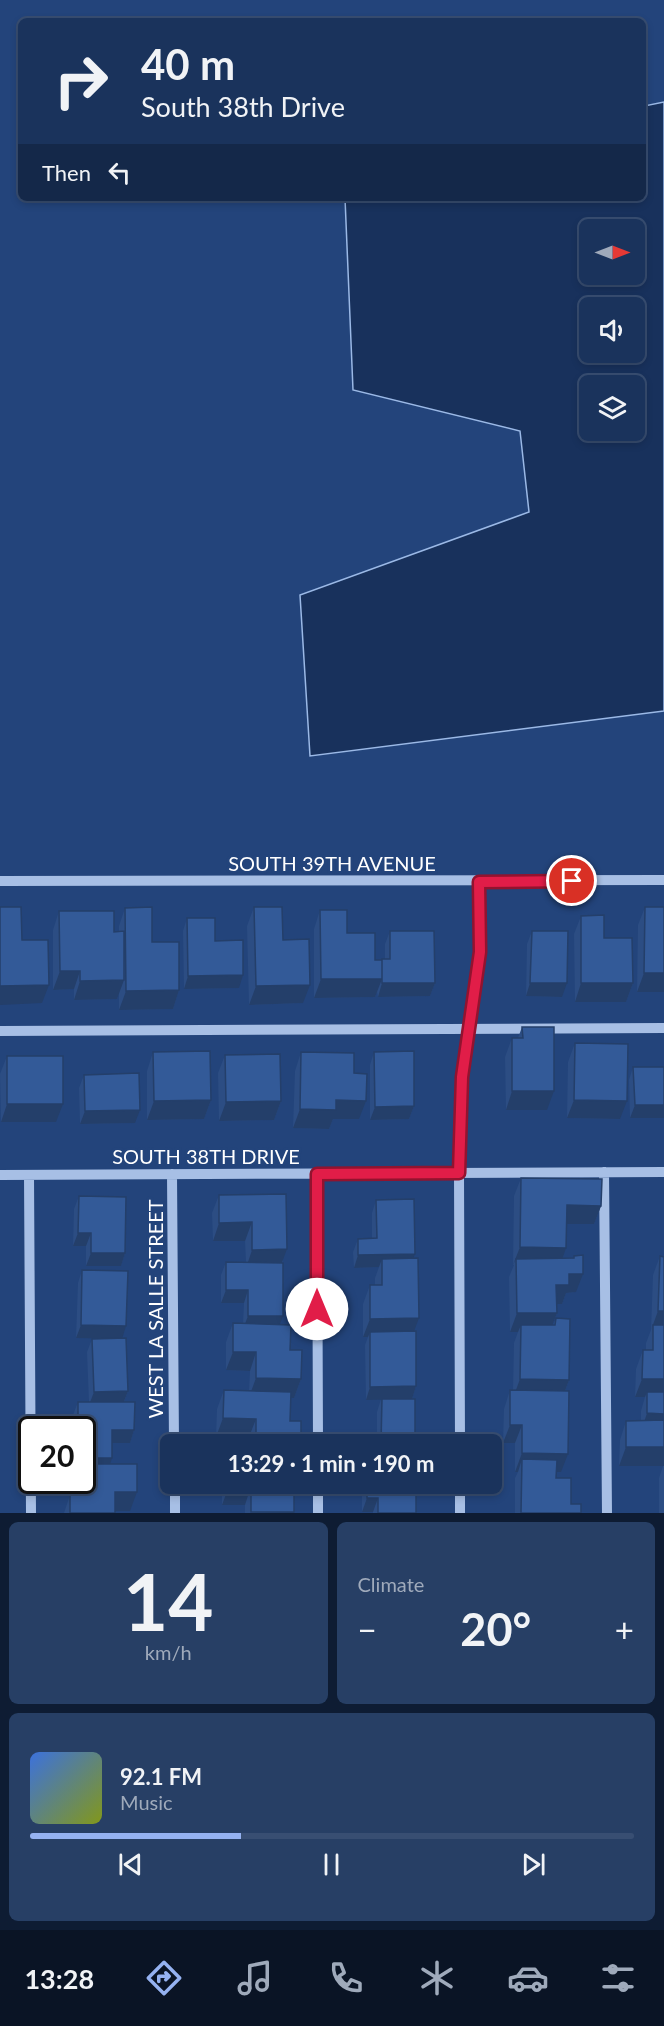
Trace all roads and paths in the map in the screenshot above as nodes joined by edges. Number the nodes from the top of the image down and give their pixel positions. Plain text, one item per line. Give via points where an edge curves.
1 (664, 880) edge
2 (0, 881) edge
3 (479, 882) junction
4 (469, 1027) junction
5 (664, 1028) edge
6 (0, 1031) edge
7 (604, 1172) junction
8 (664, 1172) edge
9 (459, 1173) junction
10 (172, 1174) junction
11 (317, 1174) junction
12 (0, 1175) edge
13 (29, 1175) junction
14 (174, 1434) edge
15 (318, 1434) edge
16 (460, 1434) edge
17 (175, 1494) edge
18 (318, 1494) edge
19 (460, 1494) edge
20 (31, 1513) edge
21 (175, 1513) edge
22 (318, 1513) edge
23 (460, 1513) edge
24 (607, 1513) edge

1 - 3 street, SOUTH 39TH AVENUE
2 - 3 street, SOUTH 39TH AVENUE
3 - 4 street via 480,952
4 - 5 street
4 - 6 street
4 - 9 street via 462,1077
7 - 8 street, SOUTH 38TH DRIVE
7 - 9 street, SOUTH 38TH DRIVE
7 - 24 street
9 - 11 street, SOUTH 38TH DRIVE
9 - 16 street
10 - 11 street, SOUTH 38TH DRIVE
10 - 13 street, SOUTH 38TH DRIVE
10 - 14 street, WEST LA SALLE STREET
11 - 15 street
12 - 13 street, SOUTH 38TH DRIVE
13 - 20 street
17 - 21 street
18 - 22 street
19 - 23 street

